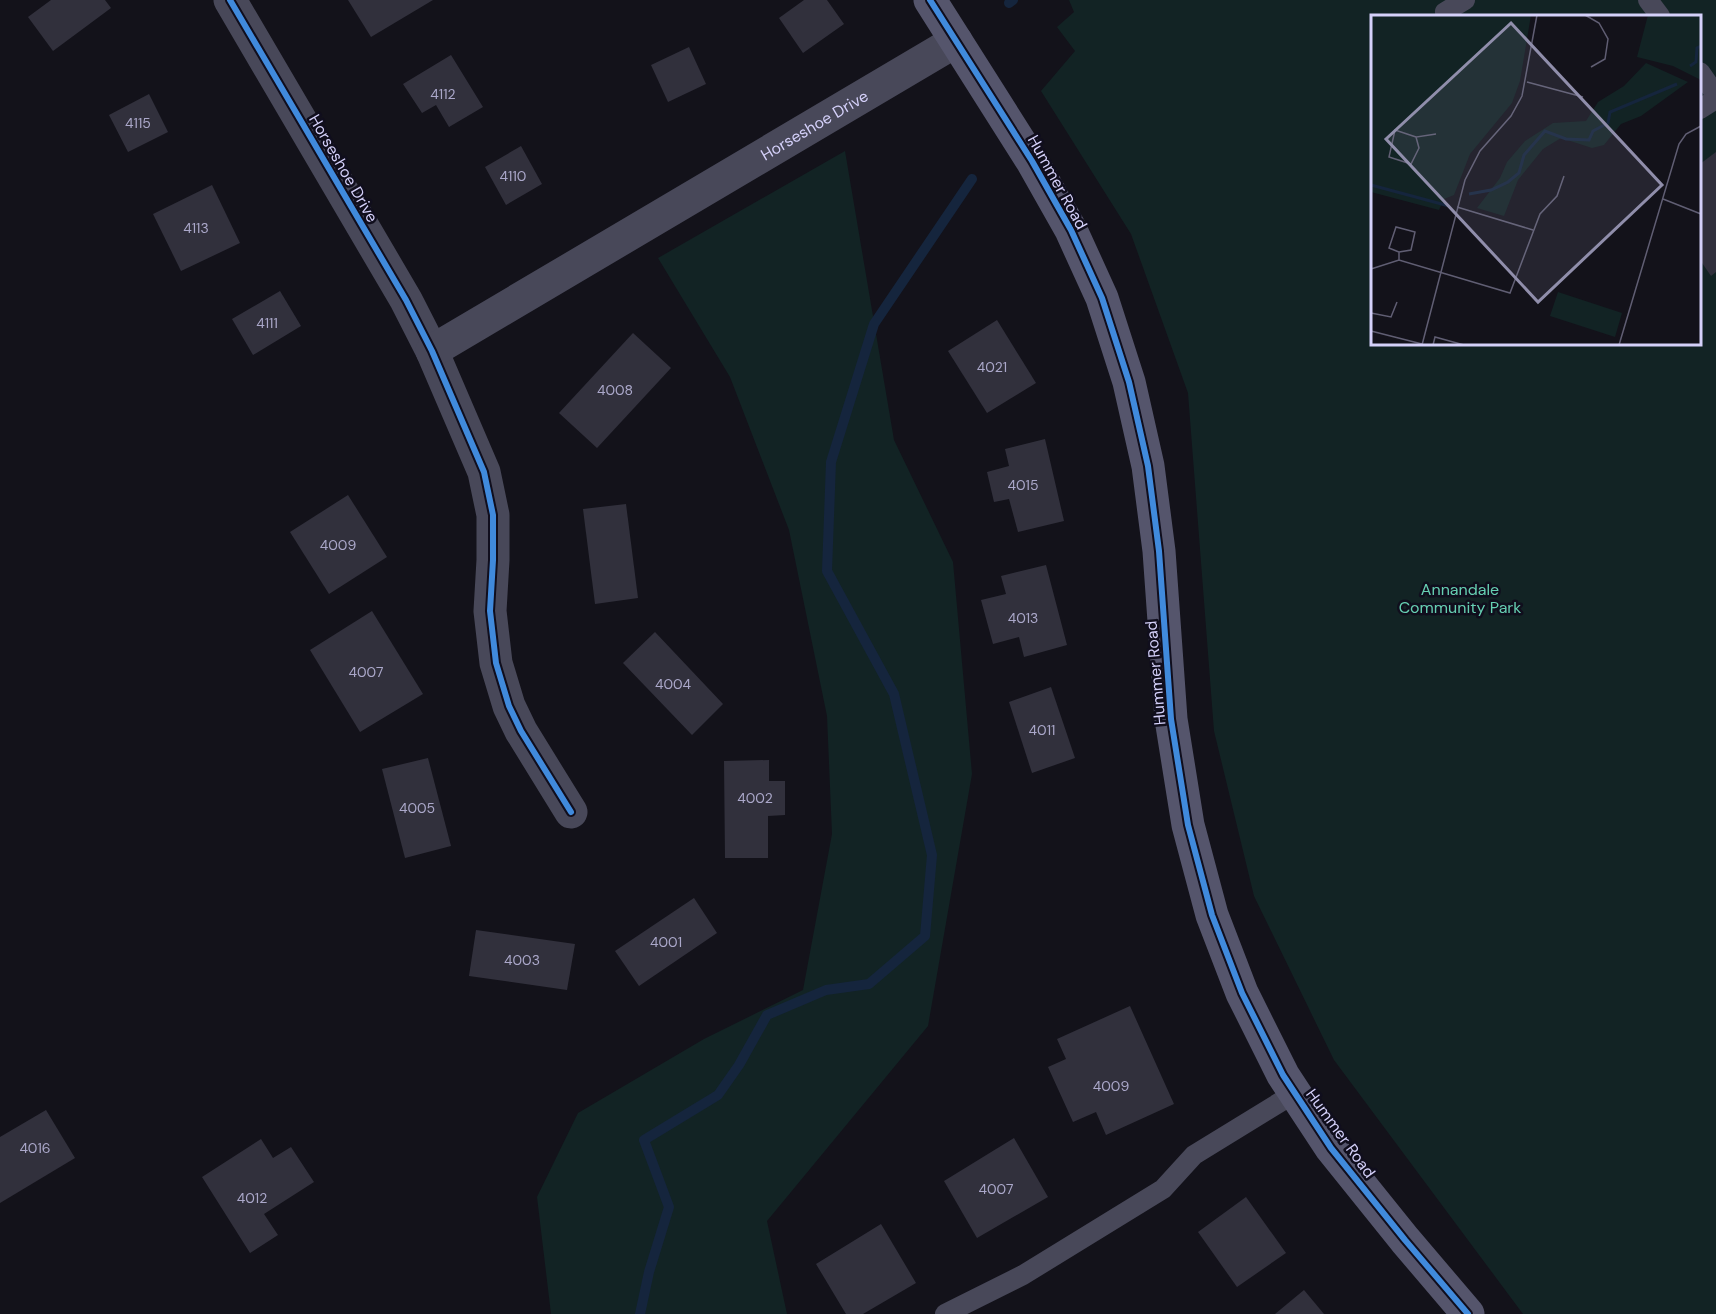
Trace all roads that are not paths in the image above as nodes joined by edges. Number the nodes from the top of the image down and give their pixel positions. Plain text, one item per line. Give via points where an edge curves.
1 (230, 0) edge
2 (930, 0) edge
3 (1465, 0) edge
4 (1648, 0) edge
5 (1446, 15) edge
6 (1659, 15) edge
7 (956, 42) junction
8 (1701, 73) edge
9 (1716, 95) edge
10 (1716, 99) edge
11 (1701, 108) edge
12 (432, 351) junction
13 (571, 812) dead end
14 (1295, 1093) junction
15 (945, 1314) edge
16 (1468, 1314) edge

1 - 12 street, Horseshoe Drive
2 - 7 main road, Hummer Road
3 - 5 lane
4 - 6 lane
7 - 12 street, Horseshoe Drive
7 - 14 main road, Hummer Road via 1032,160 1071,230 1102,298 1129,382 1148,466 1159,551 1171,719 1188,825 1212,915 1242,993
8 - 9 lane
10 - 11 lane
12 - 13 street via 484,472 493,515 490,612 496,663 521,731
14 - 15 lane via 1194,1155 1163,1189 1023,1275
14 - 16 main road, Hummer Road via 1331,1148

